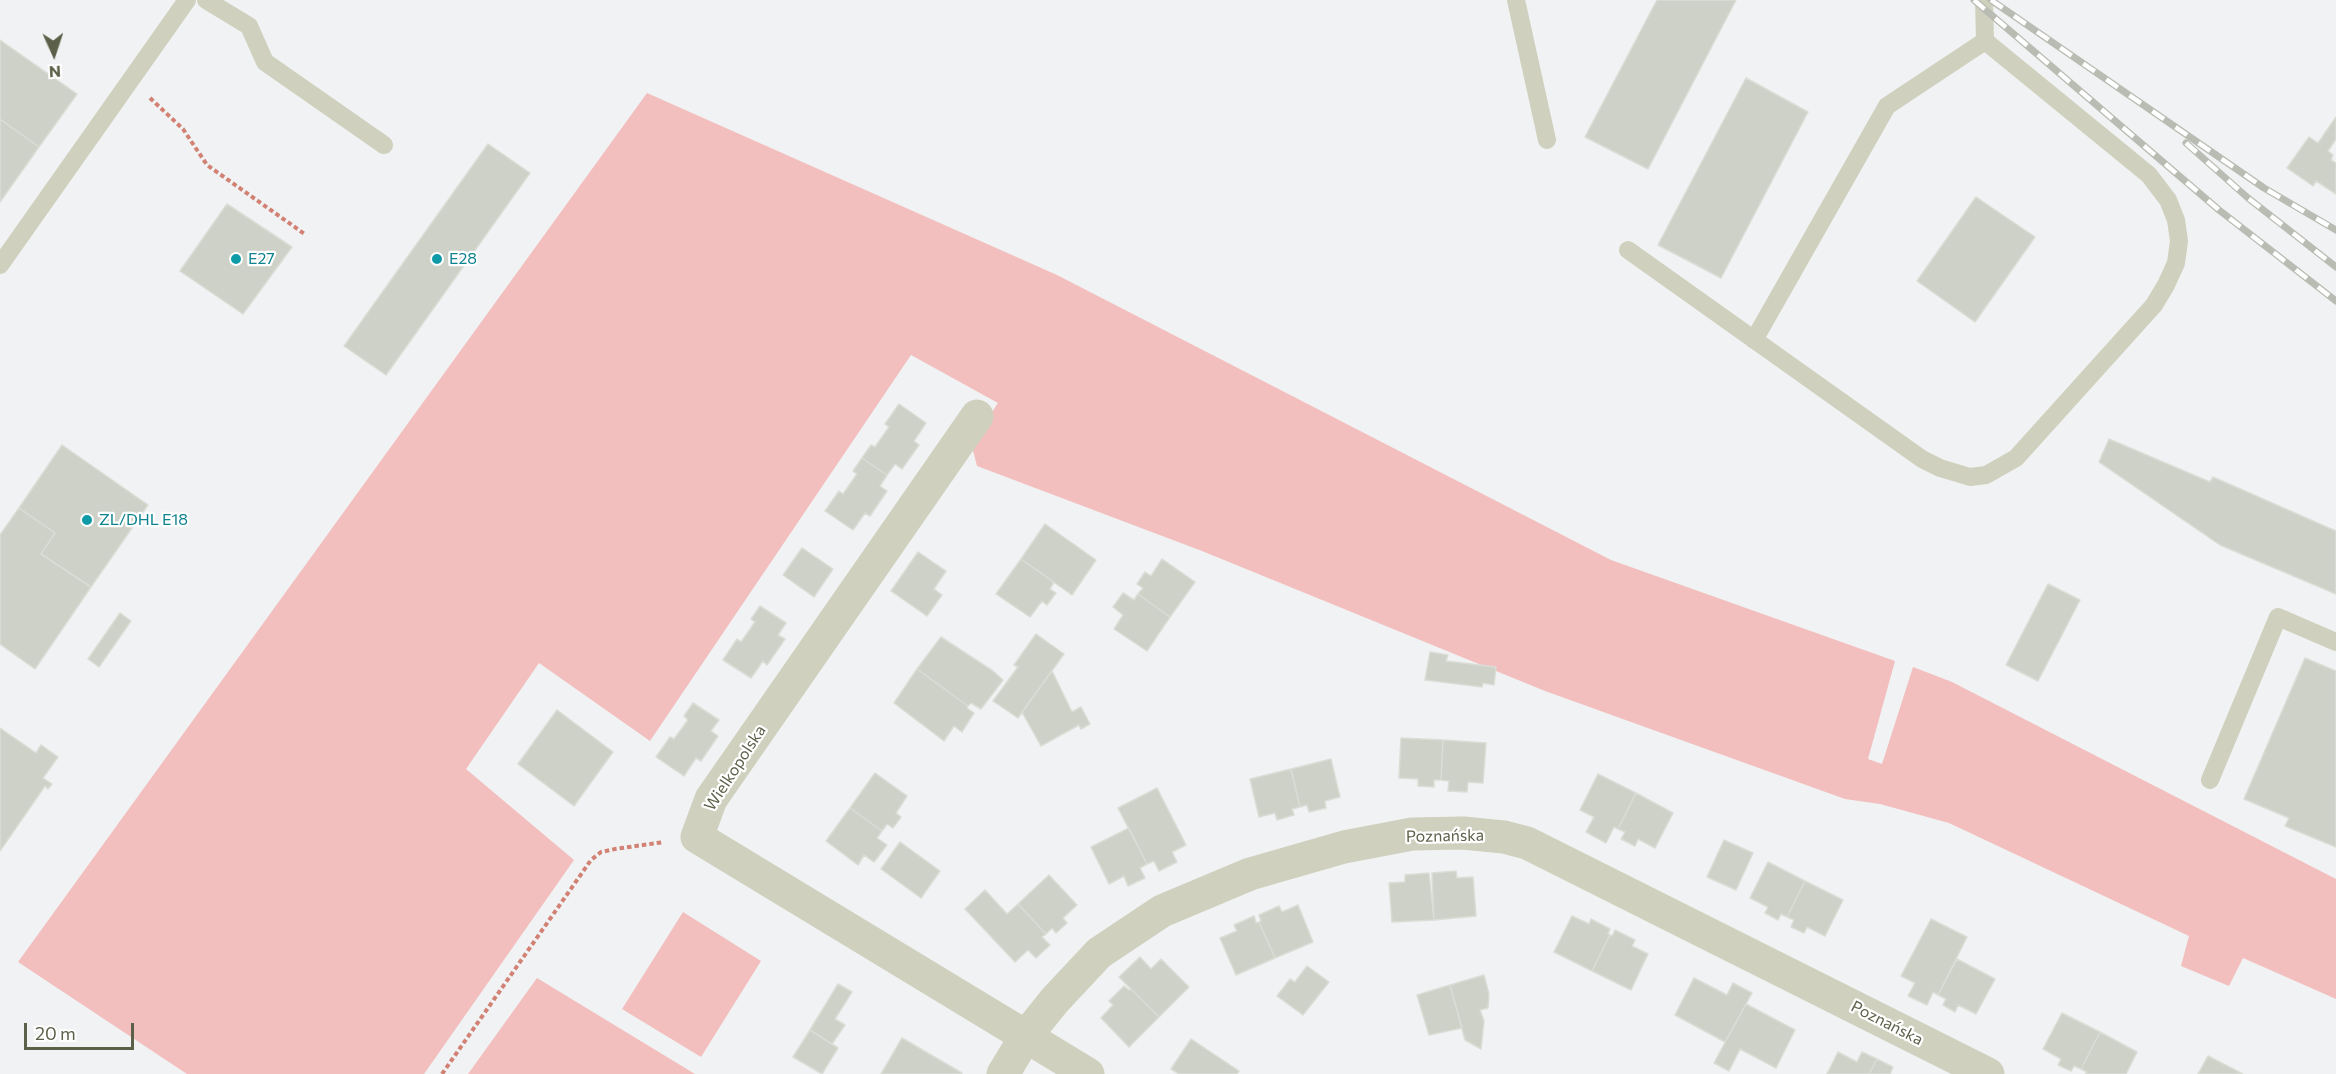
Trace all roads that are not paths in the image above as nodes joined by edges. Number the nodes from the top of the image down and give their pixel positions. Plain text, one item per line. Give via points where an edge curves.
1 (187, 0) edge
2 (206, 0) edge
3 (1516, 0) edge
4 (1984, 0) edge
5 (1985, 41) junction
6 (1547, 140) dead end
7 (384, 145) dead end
8 (1628, 250) dead end
9 (0, 265) edge
10 (1754, 340) junction
11 (977, 416) dead end
12 (2336, 642) edge
13 (2210, 780) dead end
14 (1026, 1036) junction
15 (1003, 1074) edge
16 (1088, 1074) edge
17 (1988, 1074) edge

1 - 9 lane
2 - 7 lane via 249,26 265,62
3 - 6 lane
4 - 5 lane
5 - 10 lane via 1887,106
5 - 10 lane via 2149,175 2168,200 2179,241 2176,263 2154,305 2016,458 1986,475 1970,477 1922,459
8 - 10 lane
11 - 14 street, Wielkopolska via 711,799 698,837
12 - 13 lane via 2278,617
14 - 15 street, Poznańska
14 - 16 street
14 - 17 street, Poznańska via 1099,953 1162,911 1250,874 1344,847 1412,834 1463,833 1527,843

